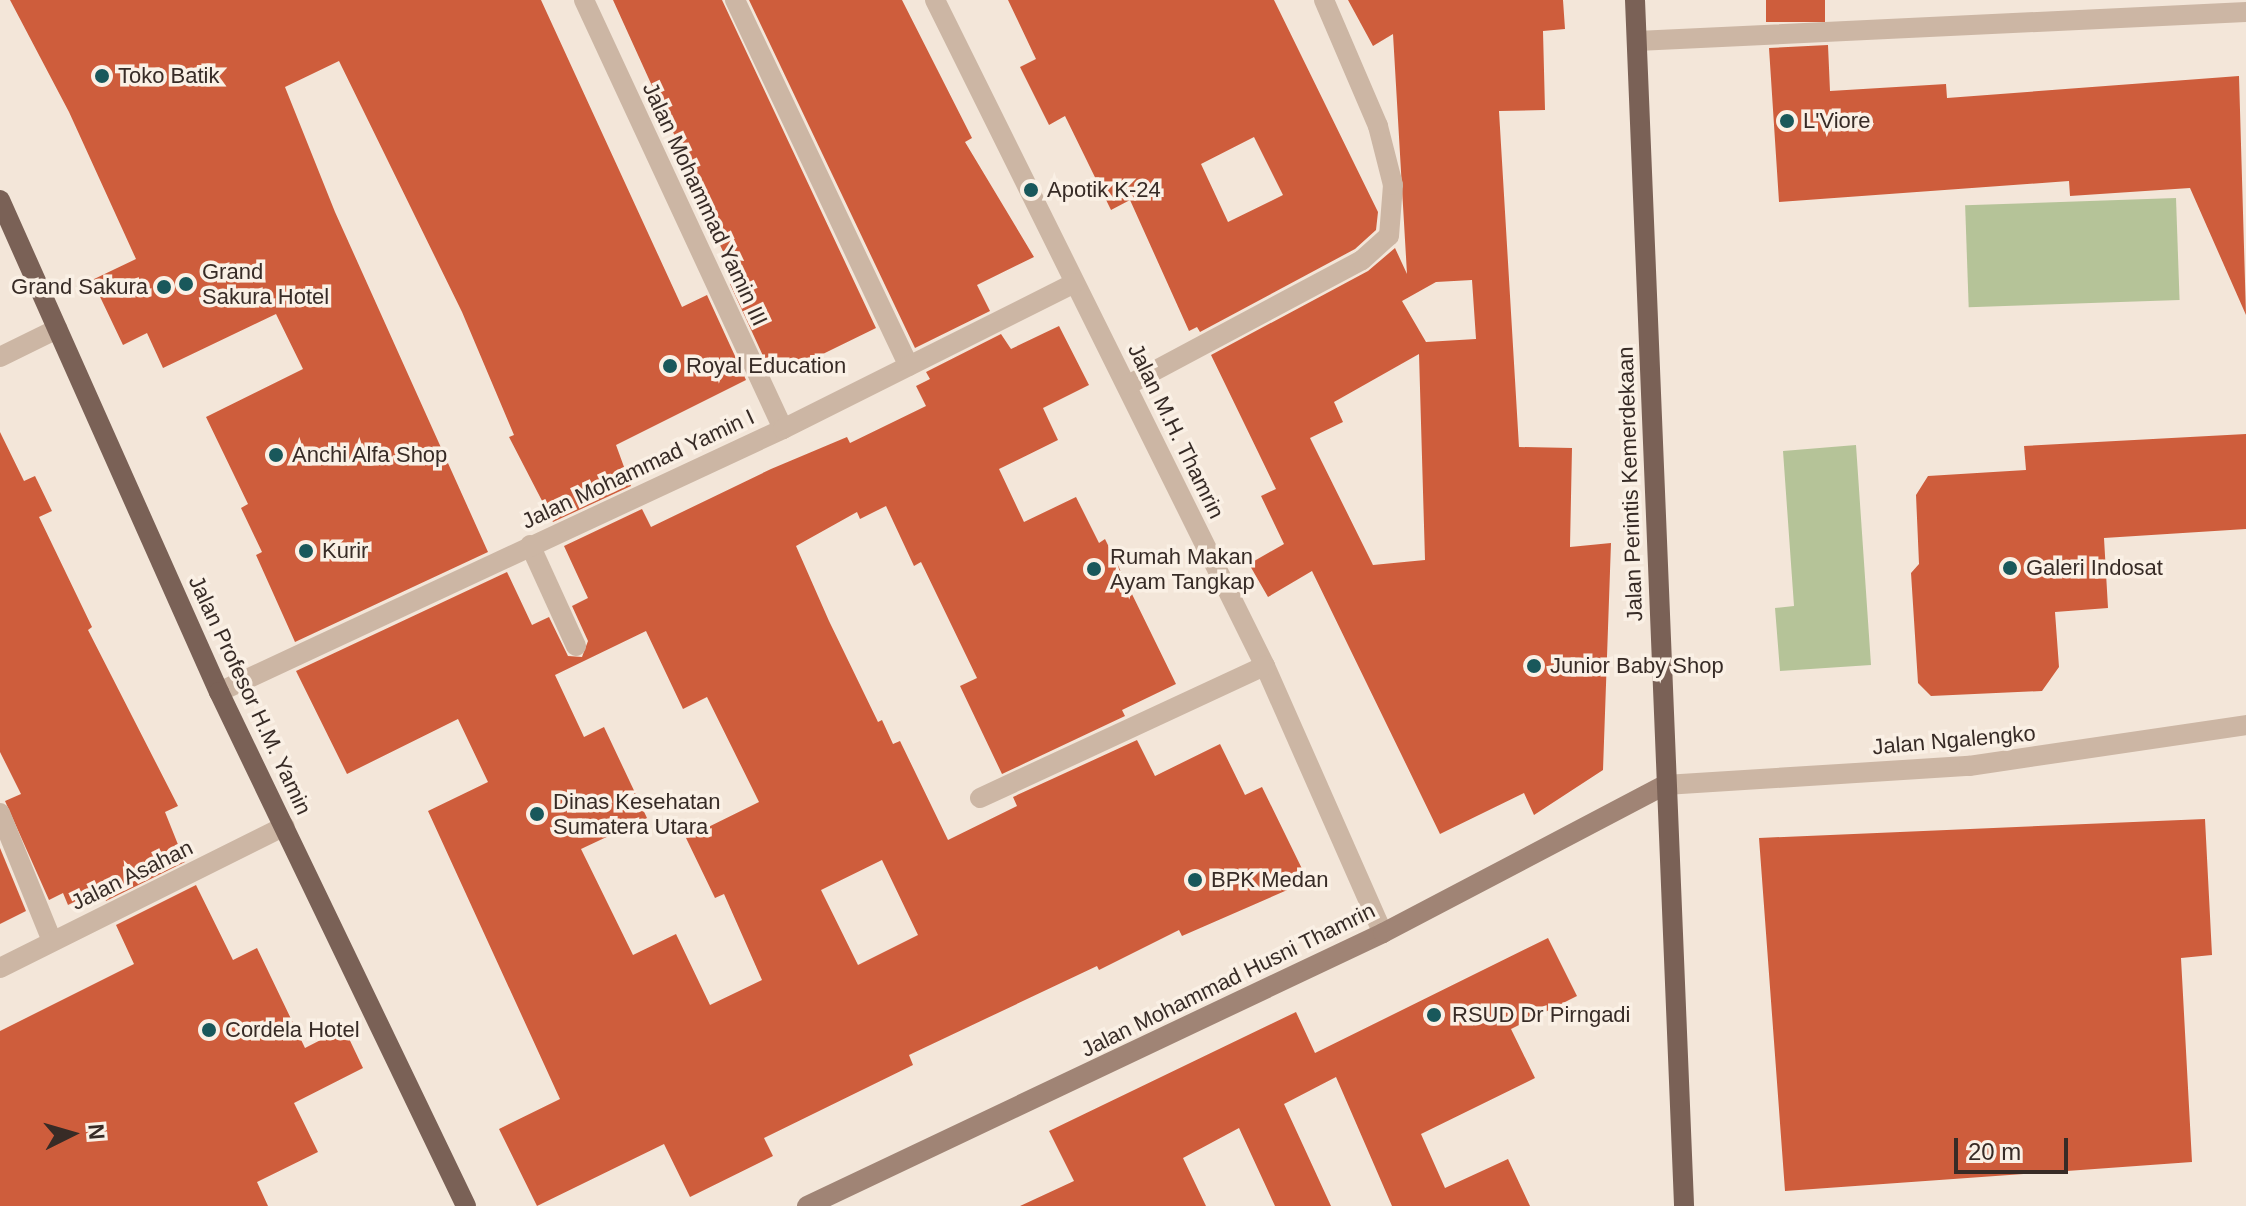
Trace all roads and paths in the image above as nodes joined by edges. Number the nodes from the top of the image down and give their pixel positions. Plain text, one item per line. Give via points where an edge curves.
1 (584, 0) edge
2 (735, 0) edge
3 (935, 0) edge
4 (1324, 0) edge
5 (1635, 0) edge
6 (2246, 12) edge
7 (1637, 41) junction
8 (0, 200) edge
9 (1074, 283) junction
10 (57, 329) junction
11 (0, 357) edge
12 (909, 366) junction
13 (1128, 385) junction
14 (783, 429) junction
15 (530, 545) junction
16 (576, 646) dead end
17 (1265, 666) junction
18 (219, 692) junction
19 (2246, 725) edge
20 (1665, 785) junction
21 (980, 798) dead end
22 (0, 813) edge
23 (285, 826) junction
24 (1383, 933) junction
25 (52, 941) junction
26 (0, 968) edge
27 (466, 1206) edge
28 (807, 1206) edge
29 (1684, 1206) edge

1 - 14 street, Jalan Mohammad Yamin III
2 - 12 street
3 - 9 street, Jalan M.H. Thamrin
4 - 13 street via 1378,126 1393,185 1389,236 1362,260
5 - 7 main road, Jalan Perintis Kemerdekaan
6 - 7 street
7 - 20 main road, Jalan Perintis Kemerdekaan
8 - 10 main road, Jalan Profesor H.M. Yamin
9 - 12 street, Jalan Mohammad Yamin I
9 - 13 street, Jalan M.H. Thamrin
10 - 11 street
10 - 18 main road, Jalan Profesor H.M. Yamin
12 - 14 street, Jalan Mohammad Yamin I
13 - 17 street, Jalan M.H. Thamrin
14 - 15 street, Jalan Mohammad Yamin I
15 - 16 street
15 - 18 street, Jalan Mohammad Yamin I
17 - 21 street
17 - 24 street, Jalan M.H. Thamrin
18 - 23 main road, Jalan Profesor H.M. Yamin
19 - 20 street, Jalan Ngalengko via 1969,766
20 - 24 main road, Jalan Mohammad Husni Thamrin
20 - 29 main road, Jalan Perintis Kemerdekaan
22 - 25 street
23 - 25 street, Jalan Asahan
23 - 27 main road, Jalan Profesor H.M. Yamin
24 - 28 main road, Jalan Mohammad Husni Thamrin
25 - 26 street, Jalan Asahan

